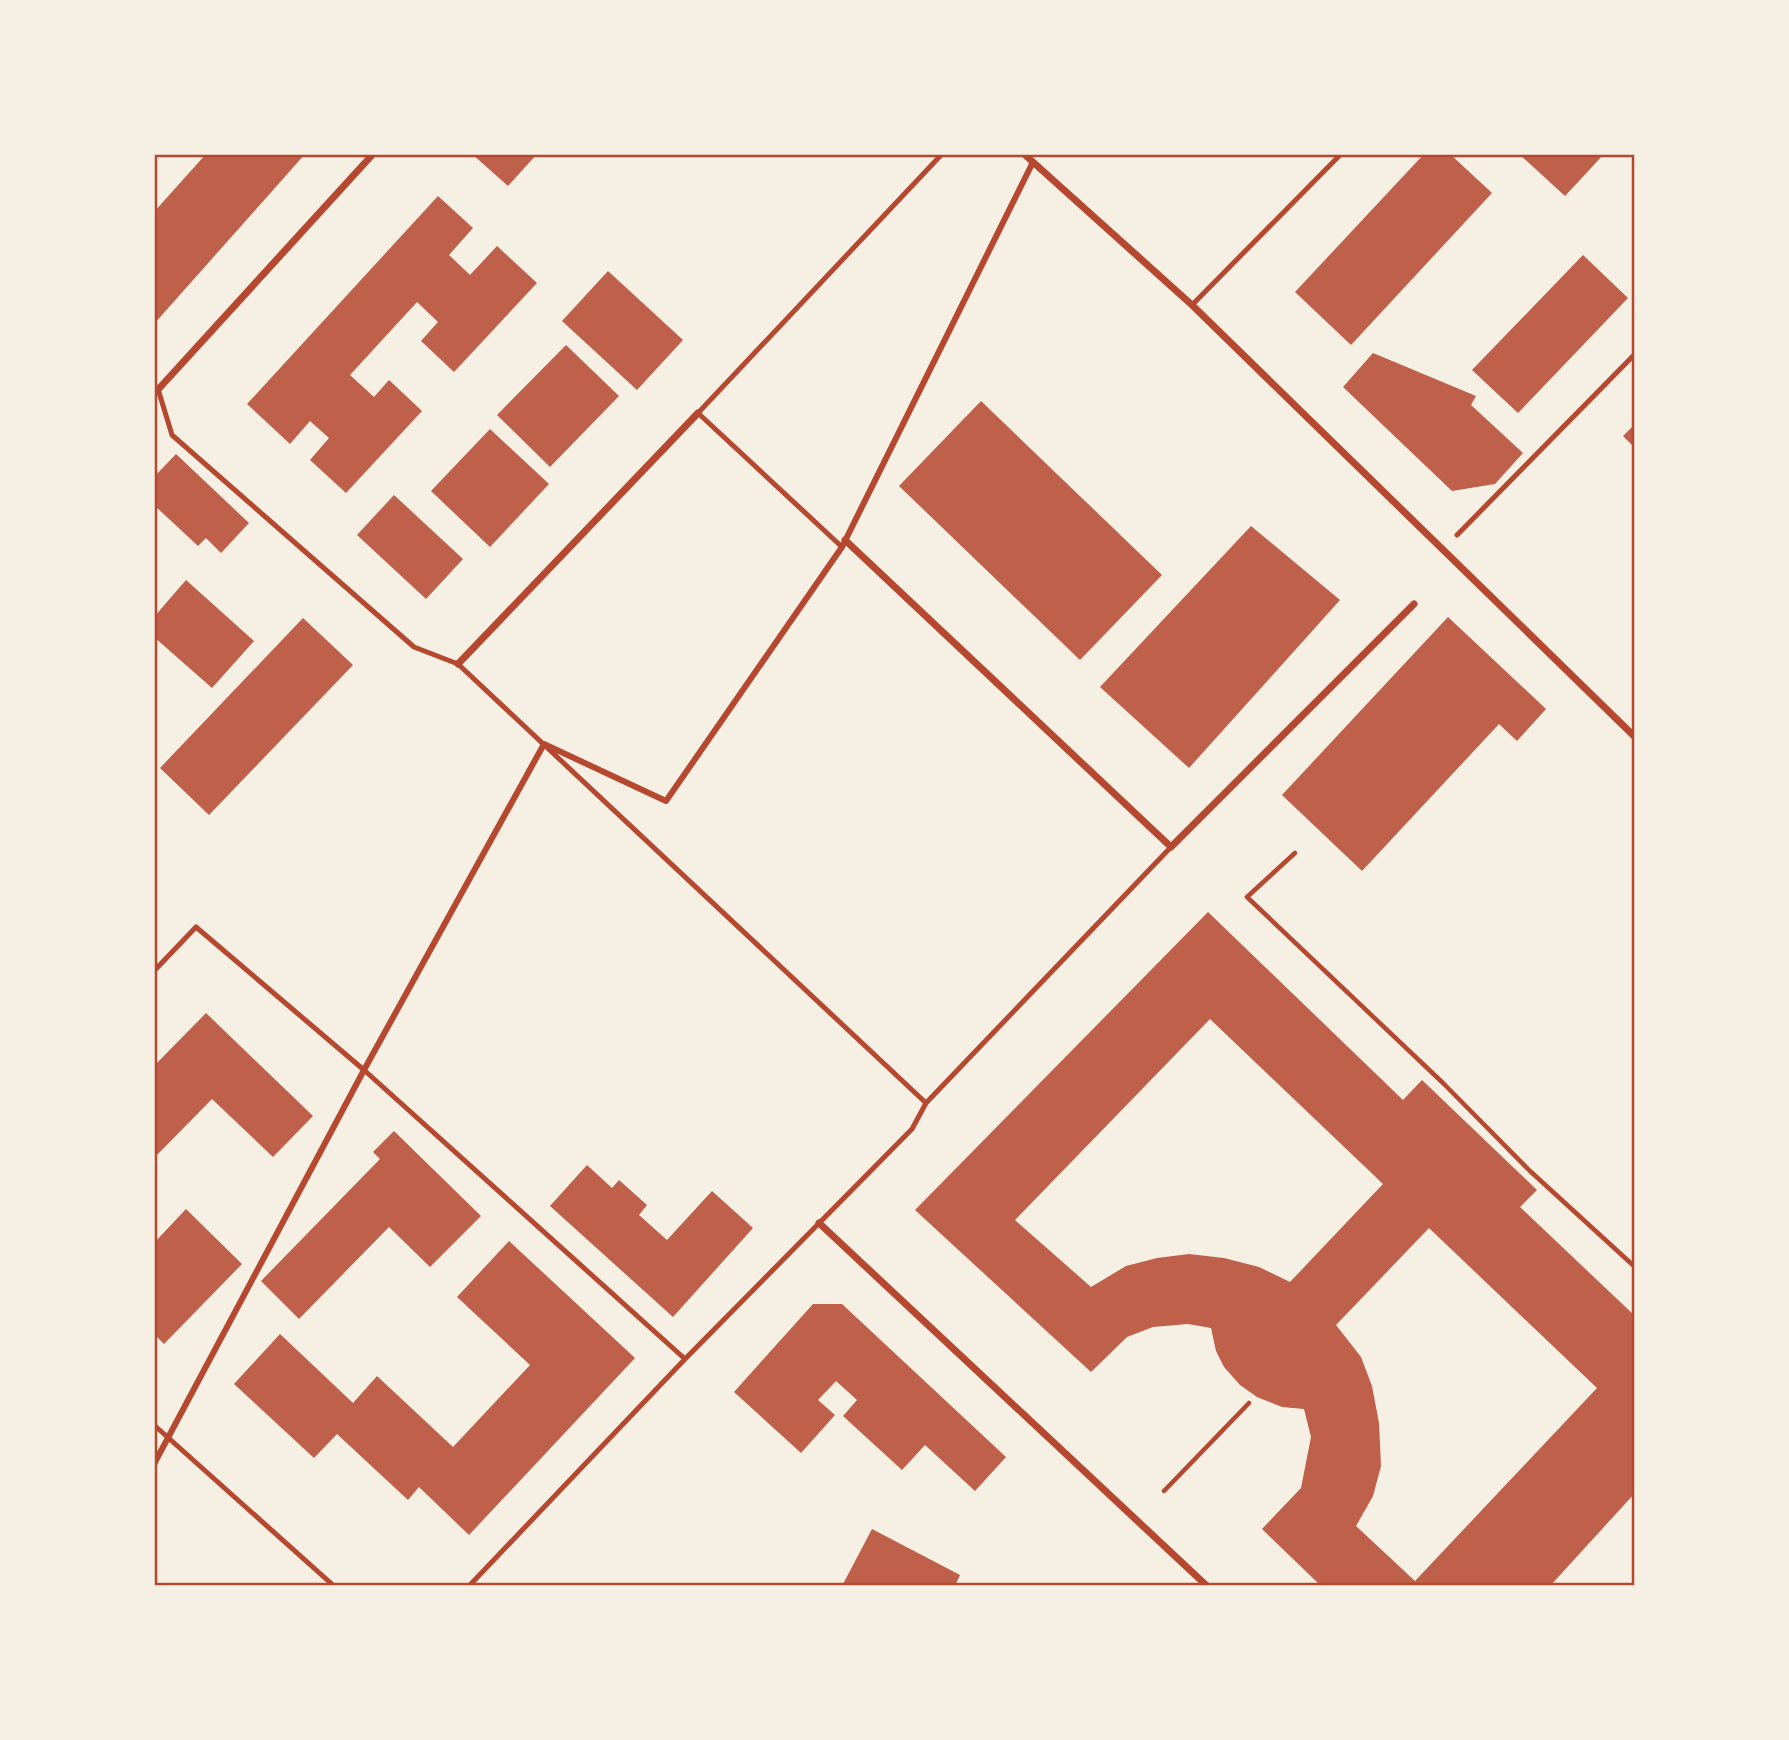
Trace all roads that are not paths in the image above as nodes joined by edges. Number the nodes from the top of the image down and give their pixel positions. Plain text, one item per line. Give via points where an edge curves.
1 (373, 154) edge
2 (942, 154) edge
3 (1024, 154) edge
4 (1341, 154) edge
5 (1032, 162) junction
6 (1192, 305) junction
7 (1635, 354) edge
8 (155, 389) edge
9 (698, 413) junction
10 (1457, 535) dead end
11 (844, 543) junction
12 (1414, 604) dead end
13 (458, 664) junction
14 (1635, 737) edge
15 (544, 744) junction
16 (1171, 847) junction
17 (154, 971) edge
18 (364, 1070) junction
19 (926, 1103) junction
20 (818, 1223) junction
21 (685, 1359) junction
22 (154, 1425) edge
23 (169, 1438) junction
24 (154, 1464) edge
25 (334, 1586) edge
26 (469, 1586) edge
27 (1207, 1586) edge

1 - 8 street
2 - 9 lane
3 - 5 street
4 - 6 lane
5 - 6 street
5 - 11 street
6 - 14 street
7 - 10 lane
8 - 13 lane via 172,435 414,647
9 - 11 lane
9 - 13 street
11 - 15 street via 666,801
11 - 16 street
12 - 16 street
13 - 15 lane
15 - 18 street
15 - 19 lane
16 - 19 lane
17 - 18 lane via 196,927
18 - 21 lane
18 - 23 street
19 - 20 lane via 912,1129
20 - 21 lane
20 - 27 street
21 - 26 lane
22 - 23 lane
23 - 24 street
23 - 25 lane

